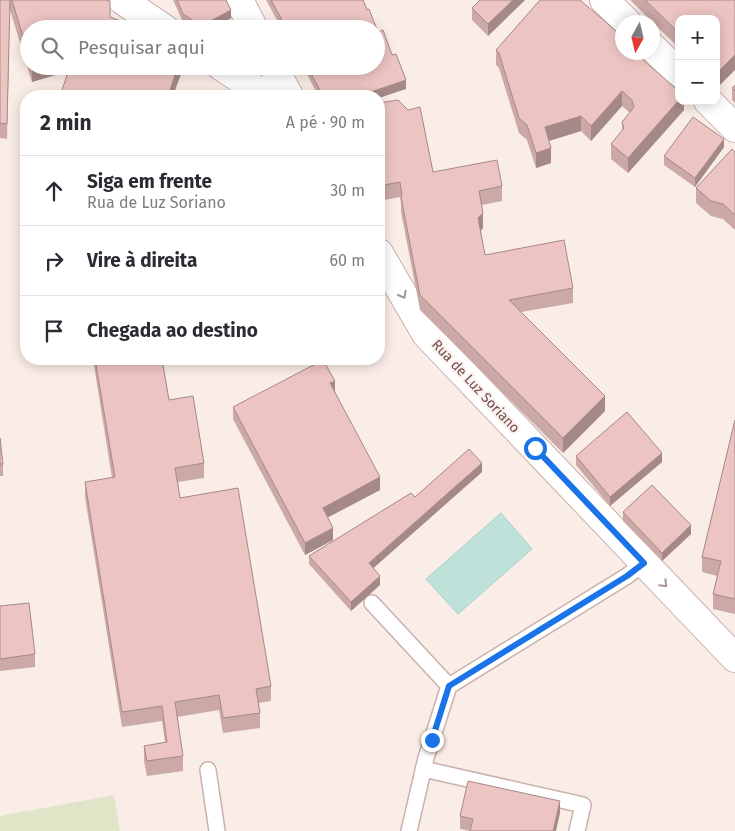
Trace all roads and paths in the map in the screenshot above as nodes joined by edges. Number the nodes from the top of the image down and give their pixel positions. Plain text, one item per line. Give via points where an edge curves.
1 (122, 0) edge
2 (239, 0) edge
3 (604, 0) edge
4 (620, 15) edge
5 (152, 20) edge
6 (249, 20) edge
7 (660, 55) edge
8 (675, 69) edge
9 (234, 75) edge
10 (278, 75) edge
11 (257, 90) edge
12 (286, 90) edge
13 (712, 105) edge
14 (735, 128) edge
15 (385, 263) edge
16 (644, 563) junction
17 (372, 603) dead end
18 (735, 658) edge
19 (449, 686) junction
20 (423, 769) junction
21 (208, 770) dead end
22 (217, 831) edge
23 (409, 831) edge
24 (577, 831) edge

1 - 5 street
2 - 6 street
3 - 4 street
7 - 8 street
9 - 11 street
10 - 12 street
13 - 14 street
15 -> 16 street, Rua de Luz Soriano via 426,334
16 -> 18 street, Rua de Luz Soriano
16 - 19 lane
17 - 19 lane
19 - 20 lane
20 - 23 lane
20 - 24 lane via 583,806
21 - 22 lane

